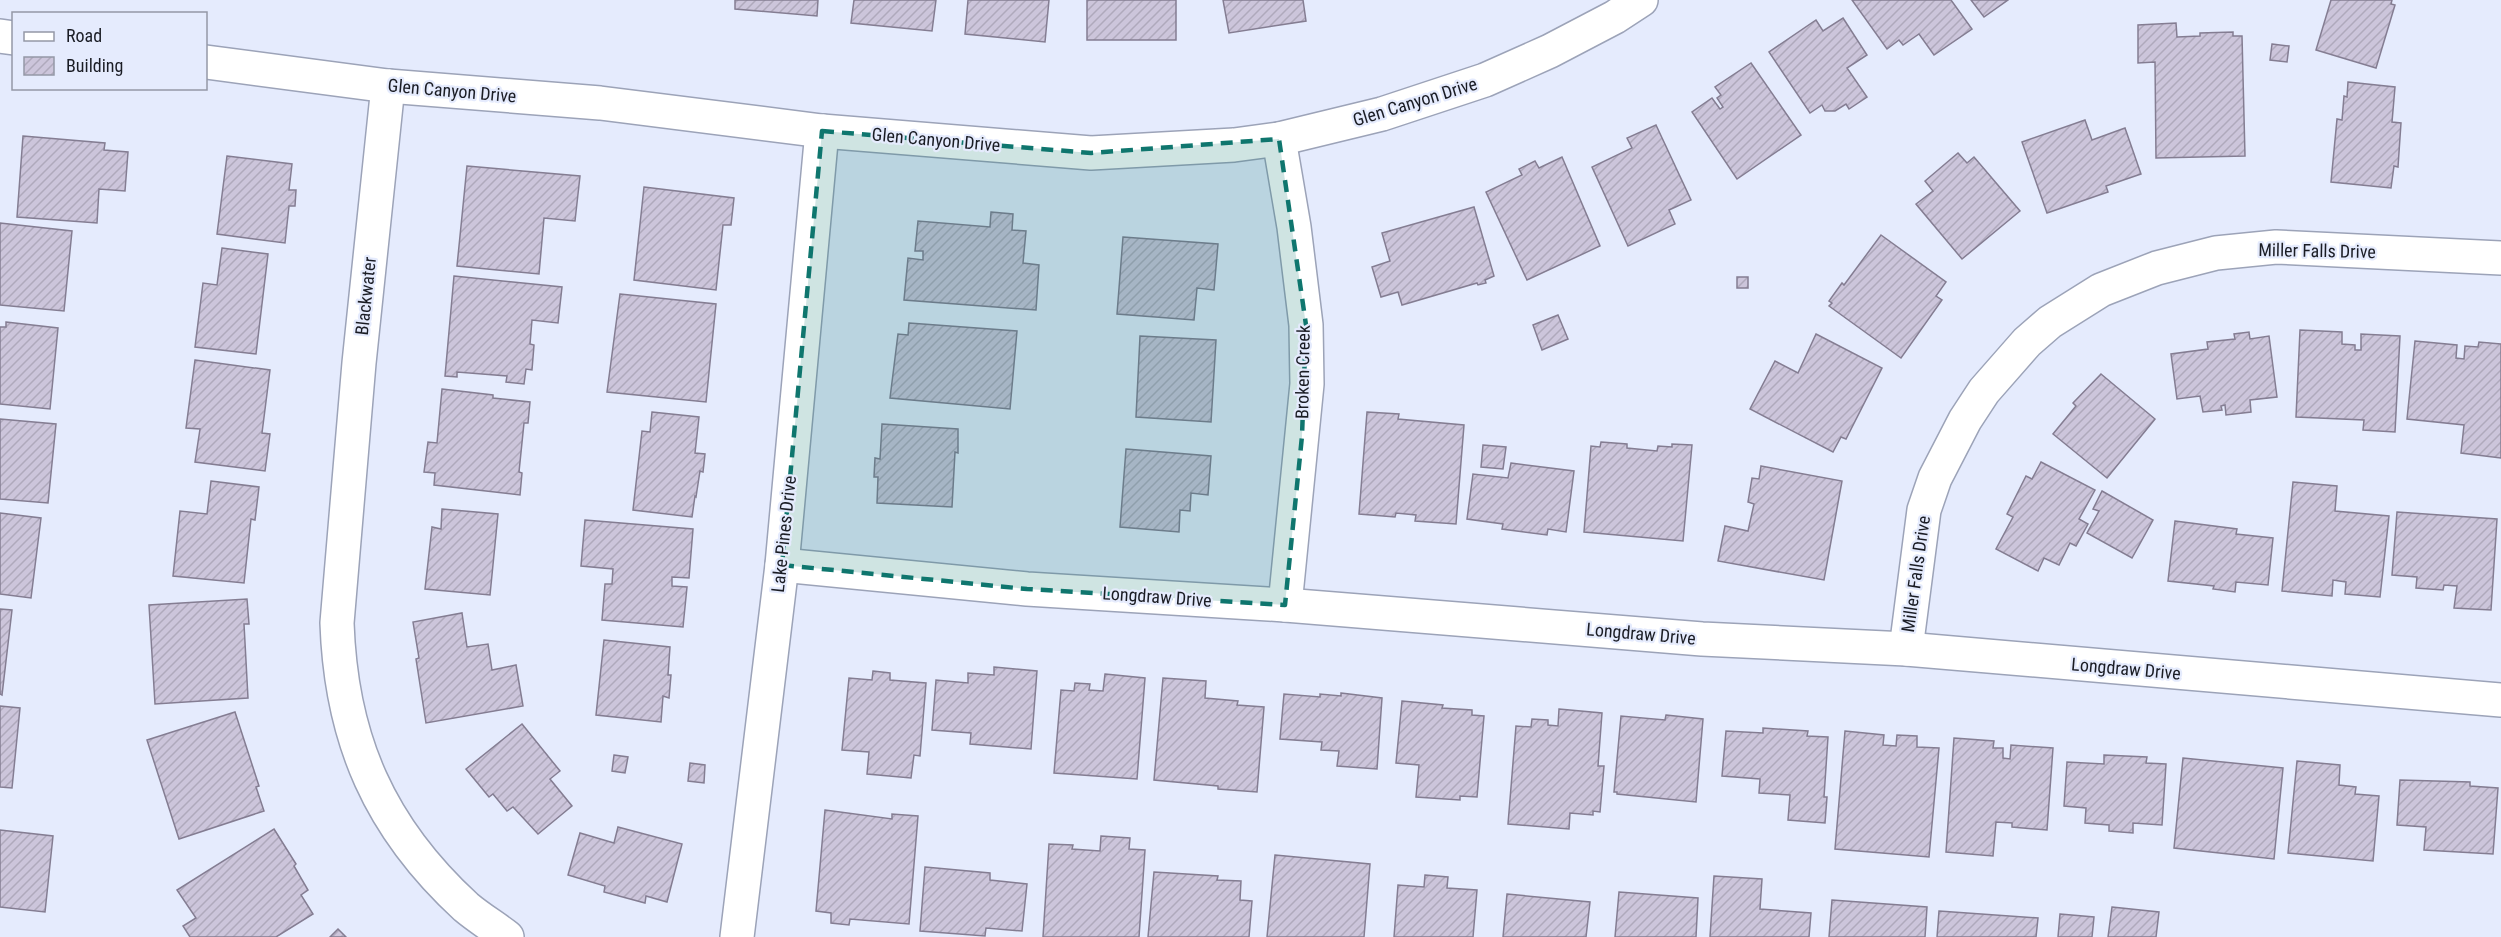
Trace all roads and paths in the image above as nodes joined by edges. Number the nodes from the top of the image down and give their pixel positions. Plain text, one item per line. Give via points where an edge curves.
1 (1641, 0) edge
2 (207, 63) edge
3 (388, 86) junction
4 (822, 131) junction
5 (1279, 139) junction
6 (2501, 258) edge
7 (782, 565) junction
8 (1285, 605) junction
9 (1906, 649) junction
10 (2501, 700) edge
11 (507, 937) edge
12 (737, 937) edge

1 - 5 street, Glen Canyon Drive via 1551,51 1485,81 1382,114
2 - 3 street, Glen Canyon Drive
3 - 4 street, Glen Canyon Drive via 600,103
3 - 11 street, Blackwater via 359,363 337,623 338,658 349,722 371,784 387,813 424,864 468,908
4 - 5 street, Glen Canyon Drive via 1091,153 1234,146
4 - 7 street, Lake Pines Drive
5 - 8 street, Broken Creek via 1306,325 1307,384
6 - 9 street, Miller Falls Drive via 2276,248 2216,253 2157,268 2110,286 2050,322 2027,342 1984,392 1935,478 1924,510
7 - 8 street, Longdraw Drive via 1027,589
7 - 12 street, Lake Pines Drive
8 - 9 street, Longdraw Drive via 1702,639
9 - 10 street, Longdraw Drive

